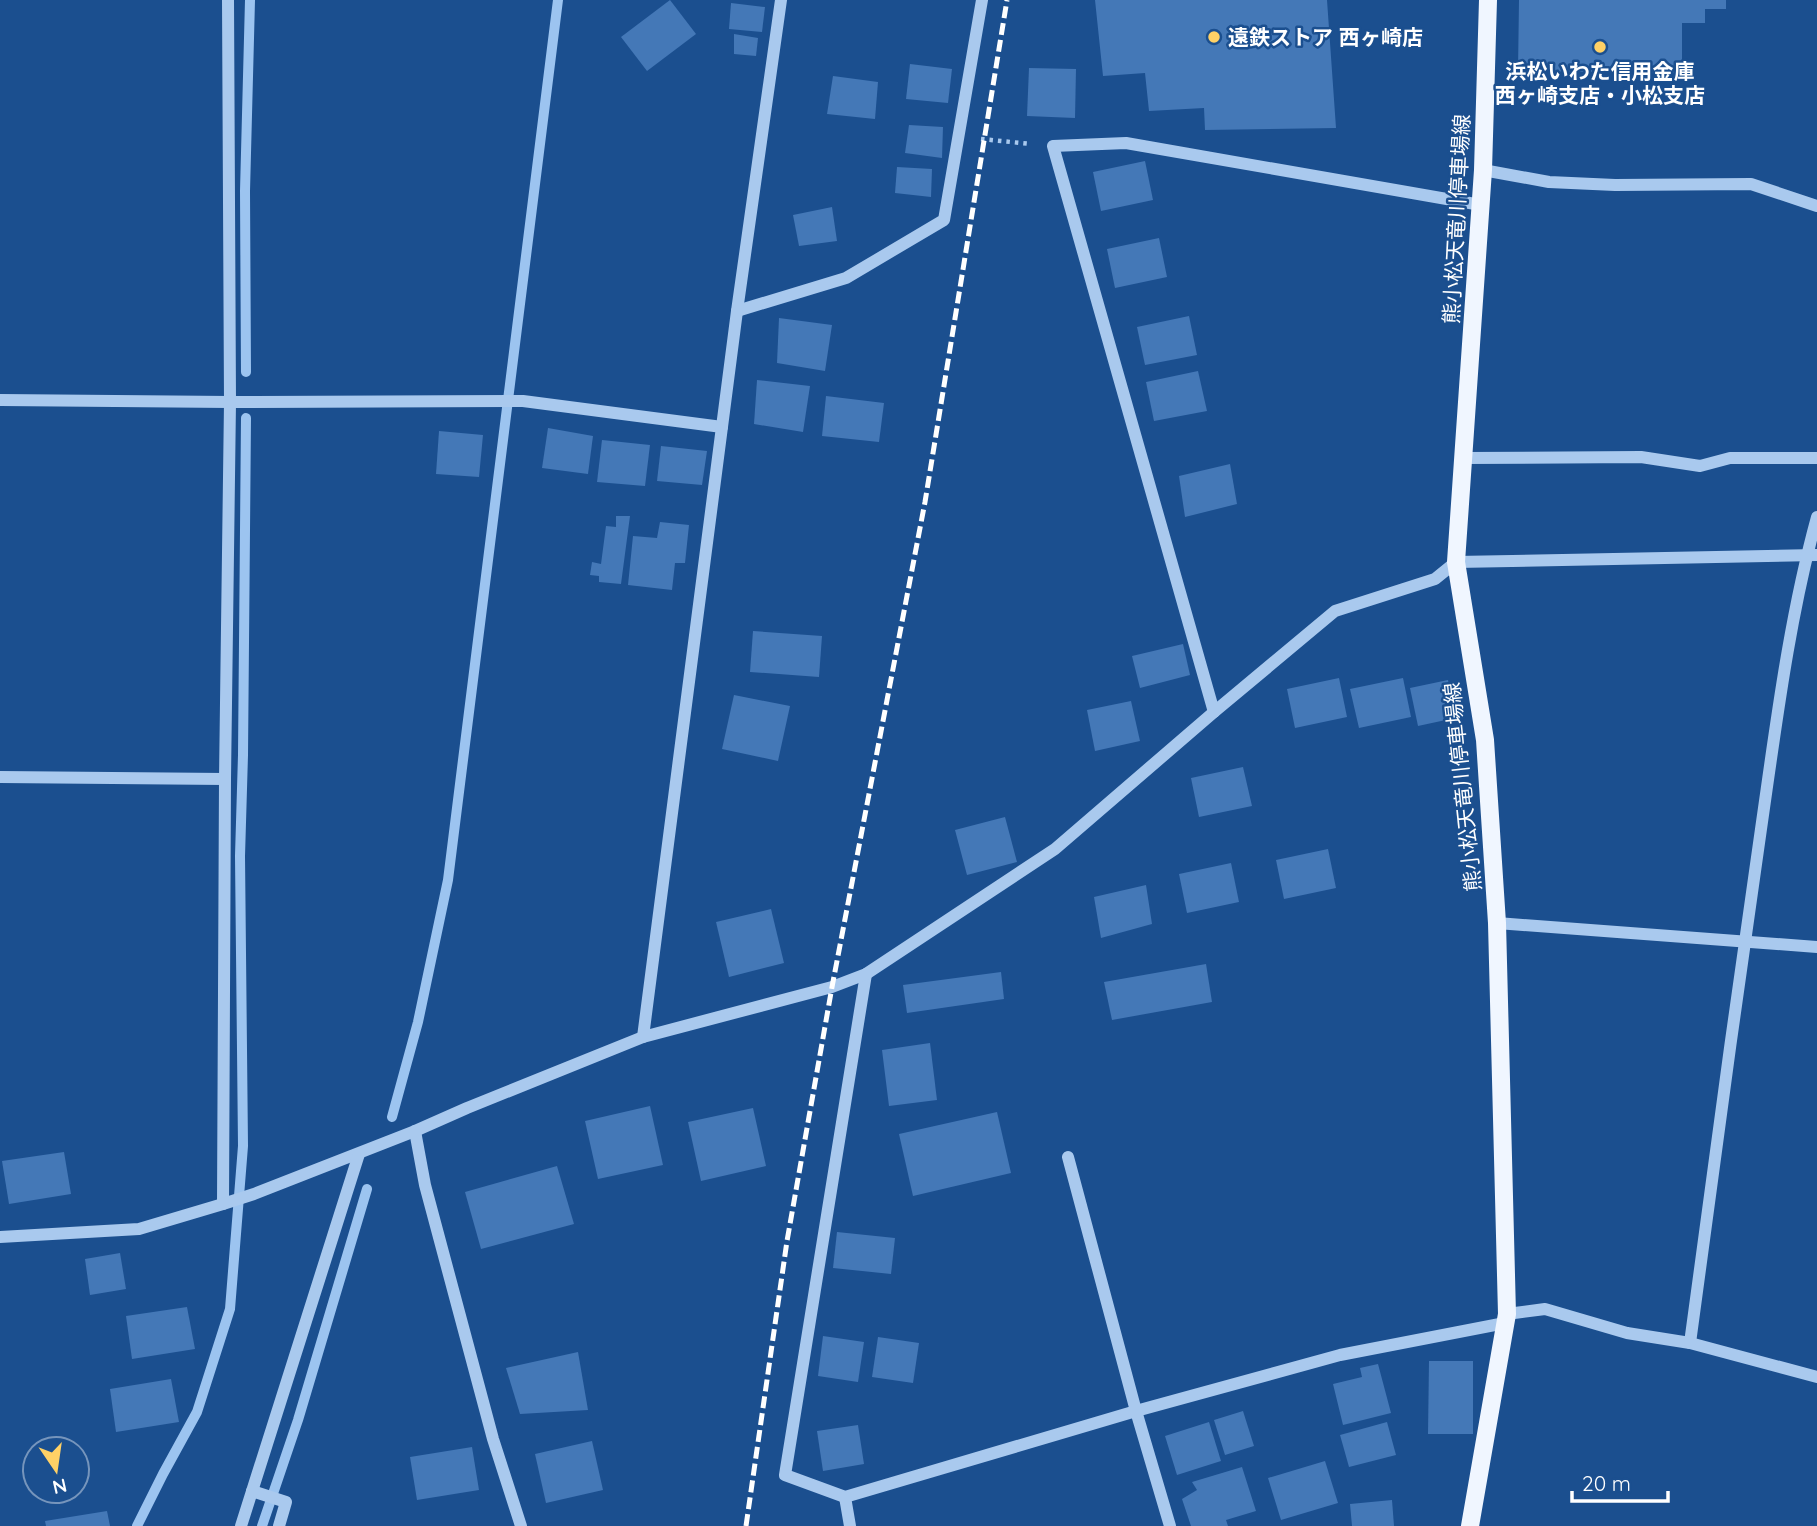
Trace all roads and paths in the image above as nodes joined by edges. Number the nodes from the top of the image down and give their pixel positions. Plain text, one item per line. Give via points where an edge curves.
1 (229, 0) edge
2 (781, 0) edge
3 (982, 0) edge
4 (1488, 0) edge
5 (958, 137) junction
6 (1053, 146) junction
7 (1483, 170) junction
8 (1481, 205) junction
9 (1817, 206) edge
10 (737, 311) junction
11 (0, 400) edge
12 (230, 402) junction
13 (722, 427) junction
14 (1463, 458) junction
15 (1817, 458) edge
16 (1817, 517) edge
17 (1812, 555) edge
18 (1456, 562) junction
19 (1214, 712) junction
20 (0, 777) edge
21 (225, 779) junction
22 (1497, 923) junction
23 (1744, 942) junction
24 (1817, 947) edge
25 (866, 974) junction
26 (643, 1037) junction
27 (415, 1131) junction
28 (359, 1154) junction
29 (1068, 1157) dead end
30 (223, 1204) junction
31 (0, 1237) edge
32 (1506, 1318) junction
33 (1690, 1343) junction
34 (1817, 1377) edge
35 (1136, 1411) junction
36 (254, 1492) junction
37 (845, 1497) junction
38 (242, 1526) edge
39 (279, 1526) edge
40 (521, 1526) edge
41 (850, 1526) edge
42 (1170, 1526) edge
43 (1470, 1526) edge

1 - 12 street
2 - 10 street
3 - 5 street
4 - 7 main road, 熊小松天竜川停車場線
5 - 6 path
5 - 10 street via 944,220 846,278
6 - 8 street via 1126,143
6 - 19 street
7 - 8 main road, 熊小松天竜川停車場線
7 - 9 street via 1549,182 1751,184
8 - 14 main road, 熊小松天竜川停車場線
10 - 13 street
11 - 12 street
12 - 13 street via 523,401
12 - 21 street
13 - 26 street
14 - 15 street via 1641,457 1700,466 1730,458
14 - 18 main road, 熊小松天竜川停車場線
16 - 17 street
17 - 18 street
17 - 23 street via 1785,665
18 - 19 street via 1435,579 1335,611
18 - 22 main road, 熊小松天竜川停車場線 via 1485,740
19 - 25 street via 1055,849
20 - 21 street
21 - 30 street
22 - 23 street
22 - 32 main road, 熊小松天竜川停車場線
23 - 24 street
23 - 33 street
25 - 26 street via 832,988
25 - 37 street via 785,1475
26 - 27 street
27 - 28 street
27 - 40 street via 442,1252
28 - 30 street
28 - 36 street
29 - 35 street
30 - 31 street via 139,1229
32 - 33 street via 1545,1309 1627,1333
32 - 35 street via 1339,1355
32 - 43 main road, 熊小松天竜川停車場線
33 - 34 street
35 - 37 street
35 - 42 street
36 - 38 street
36 - 39 street via 286,1502
37 - 41 street

